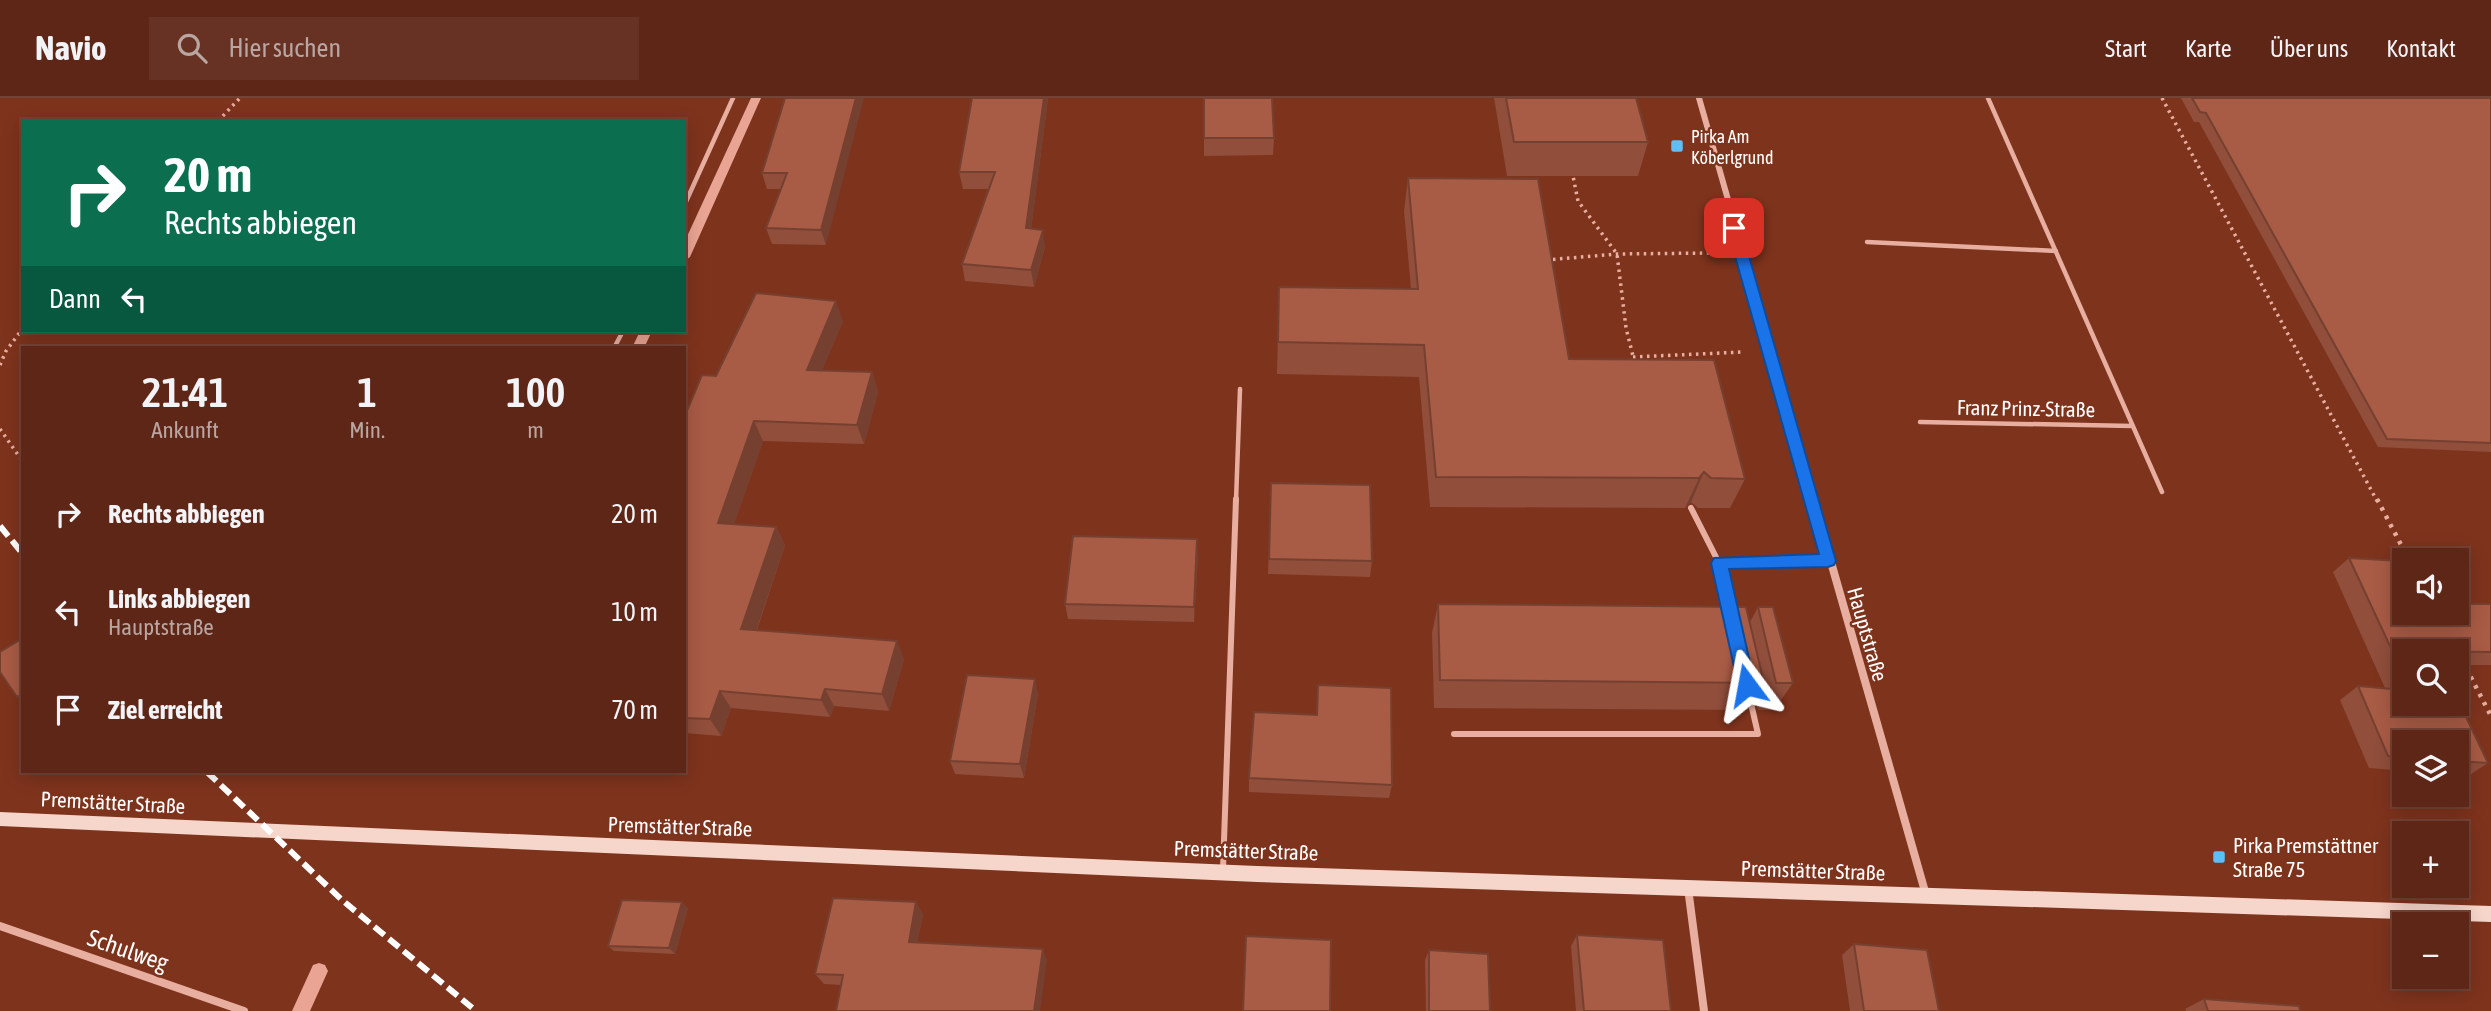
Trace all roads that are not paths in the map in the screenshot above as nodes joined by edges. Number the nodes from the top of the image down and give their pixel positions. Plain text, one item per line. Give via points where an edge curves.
1 (733, 98) edge
2 (1699, 98) edge
3 (1988, 98) edge
4 (686, 202) edge
5 (1867, 242) dead end
6 (2056, 251) junction
7 (1240, 389) dead end
8 (1920, 422) dead end
9 (2133, 426) junction
10 (2162, 492) dead end
11 (1691, 508) edge
12 (1828, 561) junction
13 (1719, 563) junction
14 (1731, 616) edge
15 (1749, 695) edge
16 (1454, 734) dead end
17 (0, 819) edge
18 (1223, 872) junction
19 (1688, 888) junction
20 (1926, 897) junction
21 (2491, 914) edge
22 (0, 926) edge
23 (244, 1011) edge
24 (1704, 1011) edge

1 - 4 lane
2 - 12 street, Hauptstraße
3 - 6 lane, Franz Prinz-Straße
5 - 6 lane
6 - 9 lane, Franz Prinz-Straße
7 - 18 lane
8 - 9 lane, Franz Prinz-Straße
9 - 10 lane, Franz Prinz-Straße
11 - 13 lane
12 - 13 lane
12 - 20 street, Hauptstraße
13 - 14 lane
15 - 16 lane via 1758,734
17 - 18 main road, Premstätter Straße
18 - 19 main road, Premstätter Straße
19 - 20 main road, Premstätter Straße
19 - 24 street
20 - 21 main road, Premstätter Straße
22 - 23 street, Schulweg

